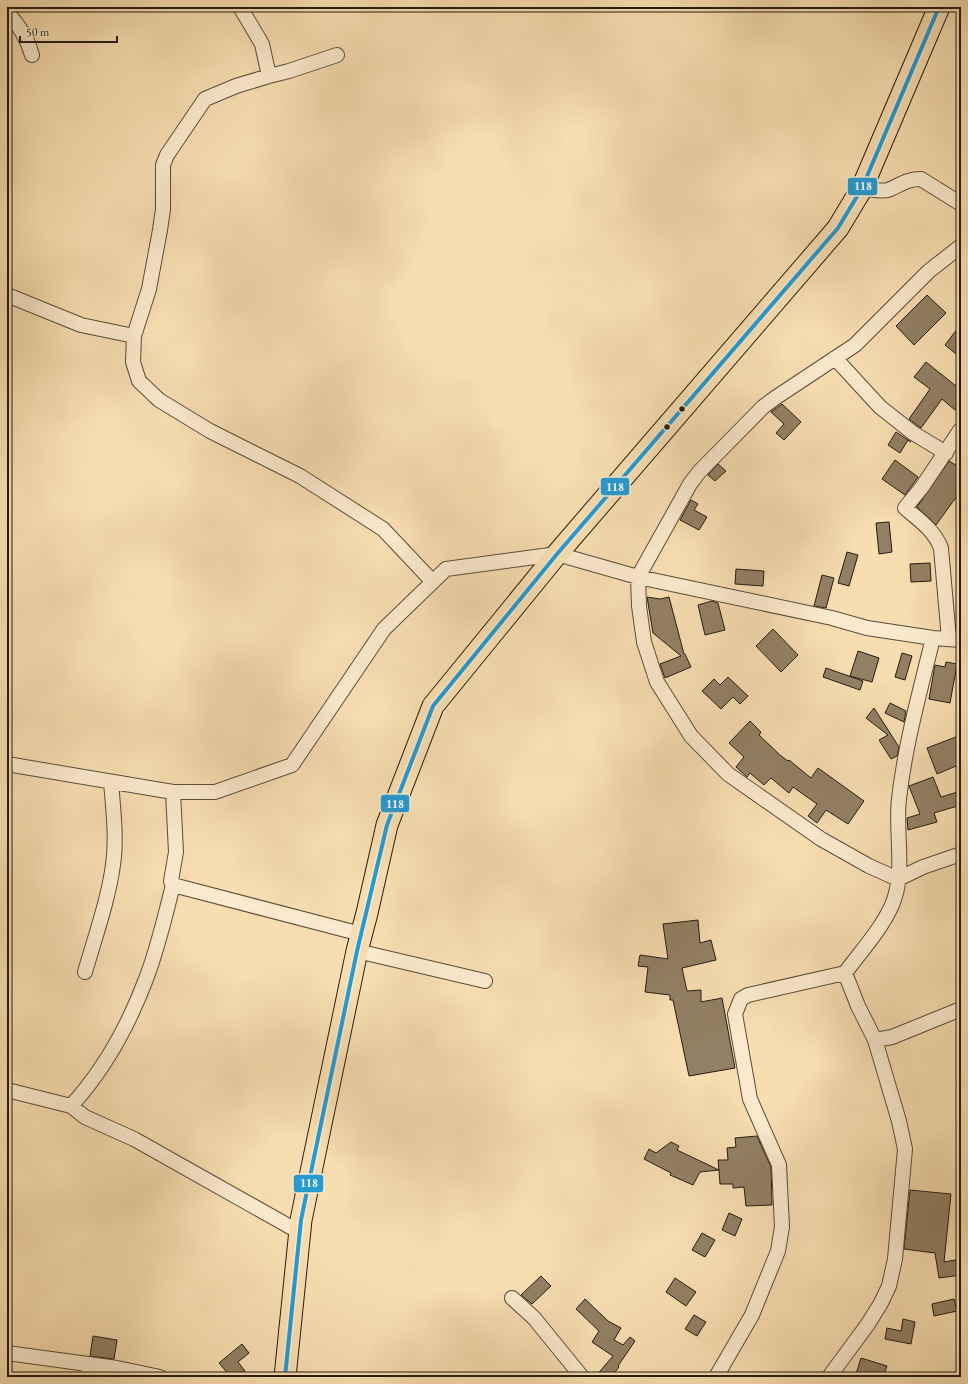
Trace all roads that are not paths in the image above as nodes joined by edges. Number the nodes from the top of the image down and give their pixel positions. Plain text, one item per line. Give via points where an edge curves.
1 (240, 7) edge
2 (939, 7) edge
3 (7, 12) edge
4 (32, 55) dead end
5 (337, 55) dead end
6 (269, 76) junction
7 (862, 188) junction
8 (961, 204) edge
9 (961, 246) edge
10 (7, 295) edge
11 (134, 336) junction
12 (835, 358) junction
13 (961, 429) edge
14 (946, 453) junction
15 (557, 554) junction
16 (638, 577) junction
17 (433, 582) junction
18 (933, 638) junction
19 (955, 640) edge
20 (7, 764) edge
21 (111, 782) junction
22 (174, 792) junction
23 (961, 854) edge
24 (898, 879) junction
25 (173, 885) junction
26 (359, 943) junction
27 (85, 972) dead end
28 (845, 973) junction
29 (485, 981) dead end
30 (961, 1009) edge
31 (875, 1040) junction
32 (7, 1090) edge
33 (71, 1106) junction
34 (300, 1233) junction
35 (512, 1298) dead end
36 (7, 1353) edge
37 (88, 1370) edge
38 (160, 1377) edge
39 (285, 1377) edge
40 (582, 1377) edge
41 (716, 1377) edge
42 (829, 1377) edge

1 - 6 street via 262,44
2 - 7 highway
3 - 4 street via 28,40
5 - 6 street
6 - 11 street via 205,99 167,155 163,165 163,209 149,289
7 - 8 street via 888,190 903,181 921,178
7 - 15 highway via 838,228
9 - 12 street via 929,271 855,345
10 - 11 street via 81,325
11 - 17 street via 133,362 139,381 159,400 210,431 300,476 383,529
12 - 14 street via 880,407 913,433
12 - 16 street via 763,407 699,472
13 - 14 street
14 - 19 street via 905,508 931,530 941,548
15 - 16 street
15 - 17 street via 446,569
15 - 26 highway via 433,706 387,825
16 - 18 street via 868,628
16 - 24 street via 644,642 657,682 692,736 728,774 821,840
17 - 22 street via 384,629 292,765 215,792
18 - 19 street
18 - 24 street via 907,746 899,800
20 - 21 street
21 - 22 street
21 - 27 street via 113,864
22 - 25 street via 176,852 171,881
23 - 24 street
24 - 28 street via 893,904 884,921
25 - 26 street
25 - 33 street via 146,978 130,1017 93,1080
26 - 29 street
26 - 34 highway
28 - 31 street
28 - 41 street via 748,995 741,999 735,1014 750,1099 779,1165 782,1227 778,1251 752,1315
30 - 31 street via 892,1037
31 - 42 street via 905,1149 895,1259 889,1286 881,1303
32 - 33 street
33 - 34 street via 85,1117 134,1139
34 - 39 highway
35 - 40 street via 534,1318
36 - 37 street
37 - 38 street

